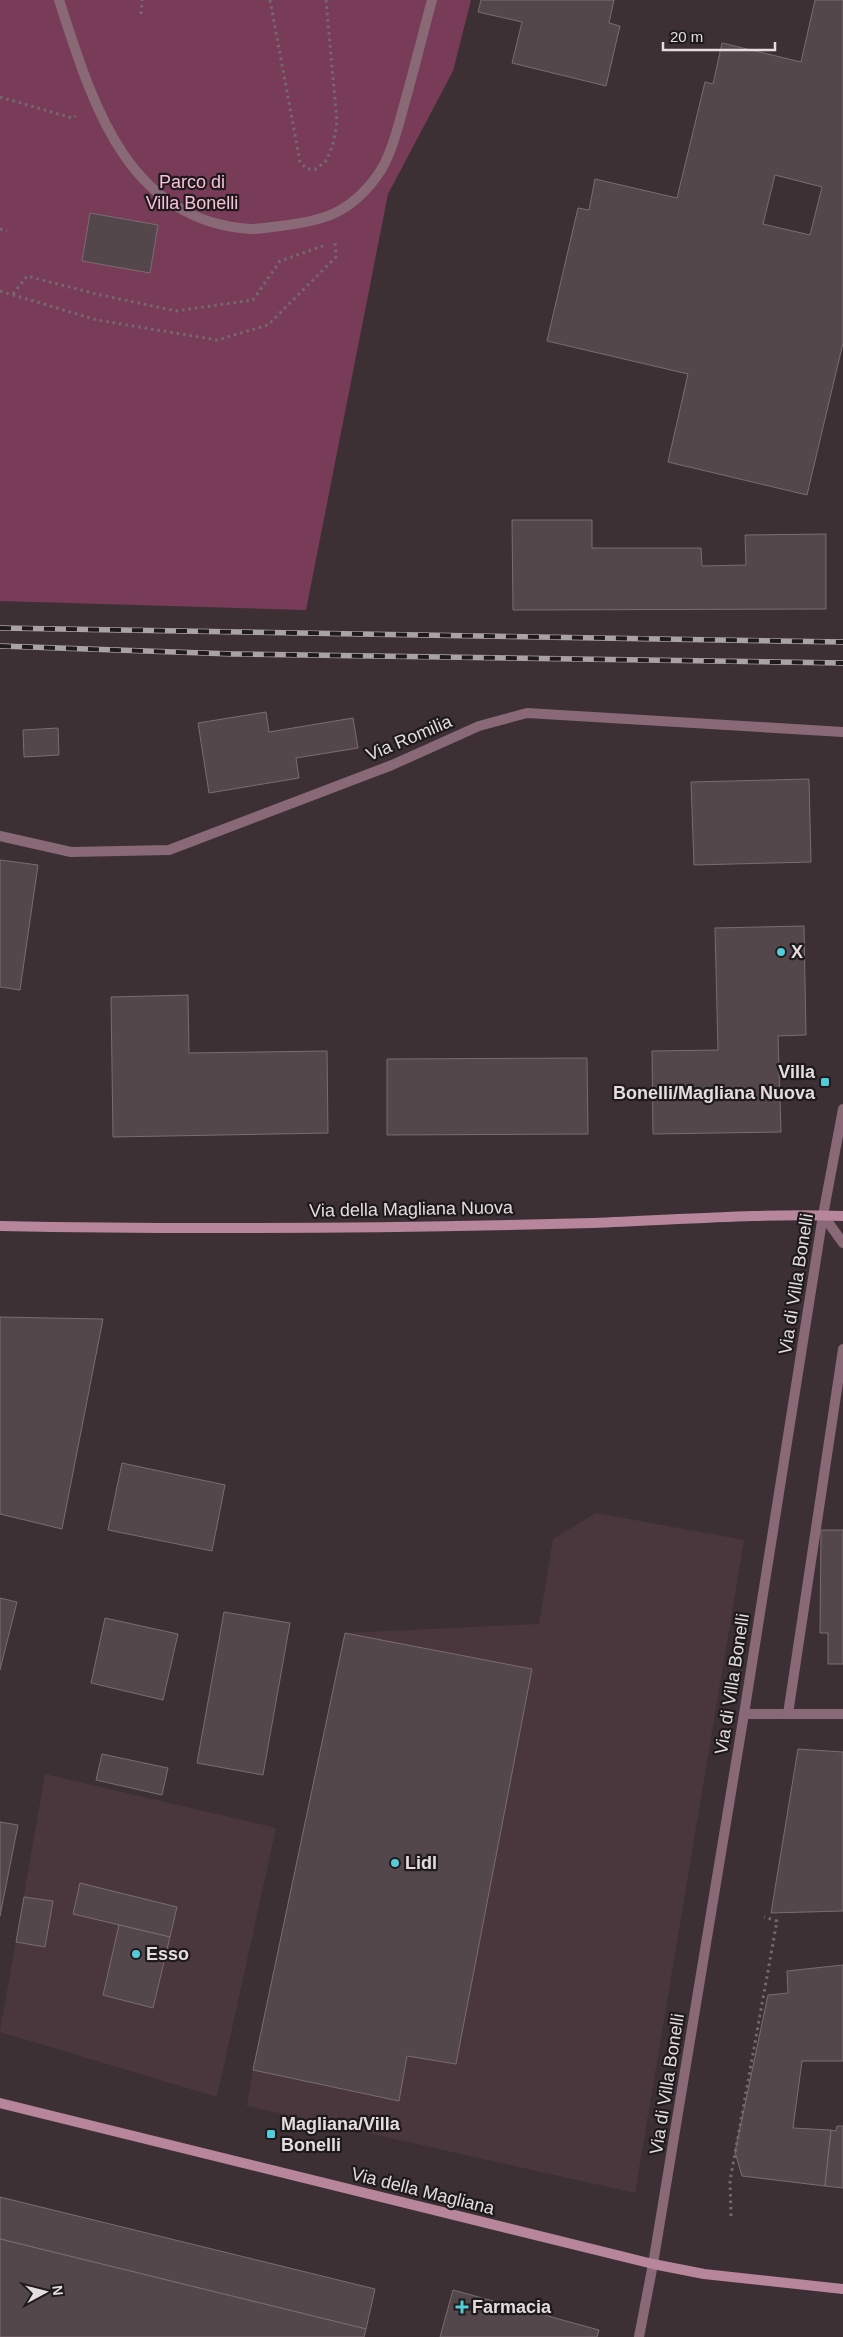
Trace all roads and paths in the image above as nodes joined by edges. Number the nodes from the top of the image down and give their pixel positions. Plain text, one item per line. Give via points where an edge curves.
1 (59, 0) edge
2 (142, 0) edge
3 (270, 0) edge
4 (326, 0) edge
5 (432, 0) edge
6 (141, 14) dead end
7 (0, 97) edge
8 (97, 108) junction
9 (333, 216) junction
10 (0, 229) edge
11 (7, 231) dead end
12 (335, 242) junction
13 (0, 291) edge
14 (13, 294) junction
15 (843, 732) edge
16 (0, 836) edge
17 (843, 1109) edge
18 (823, 1215) junction
19 (843, 1216) edge
20 (0, 1226) edge
21 (843, 1243) edge
22 (843, 1348) edge
23 (744, 1714) junction
24 (788, 1714) junction
25 (843, 1714) edge
26 (764, 1917) dead end
27 (0, 2103) edge
28 (731, 2216) dead end
29 (653, 2264) junction
30 (843, 2289) edge
31 (639, 2337) edge

1 - 8 street
2 - 6 path
3 - 4 path via 300,162 307,169 316,169 327,160 334,144 336,122
5 - 9 street via 396,136 378,175 355,201
7 - 8 path via 72,118
8 - 9 street via 127,160 154,192 180,210 251,229
9 - 12 path
10 - 11 path
12 - 14 path via 280,261 254,300 176,311 27,276
12 - 14 path via 336,257 268,325 217,340 97,320
13 - 14 path
15 - 16 street, Via Romilia via 526,713 479,726 392,765 169,850 71,852
17 - 18 street, Via di Villa Bonelli
18 - 19 main road, Via della Magliana Nuova
18 - 20 main road, Via della Magliana Nuova via 406,1226
18 - 21 street
18 - 23 street, Via di Villa Bonelli
22 - 24 street
23 - 24 street
23 - 29 street, Via di Villa Bonelli
24 - 25 street
26 - 28 path via 777,1921 730,2181
27 - 29 main road, Via della Magliana
29 - 30 main road, Via della Magliana via 704,2274
29 - 31 street, Via di Villa Bonelli

